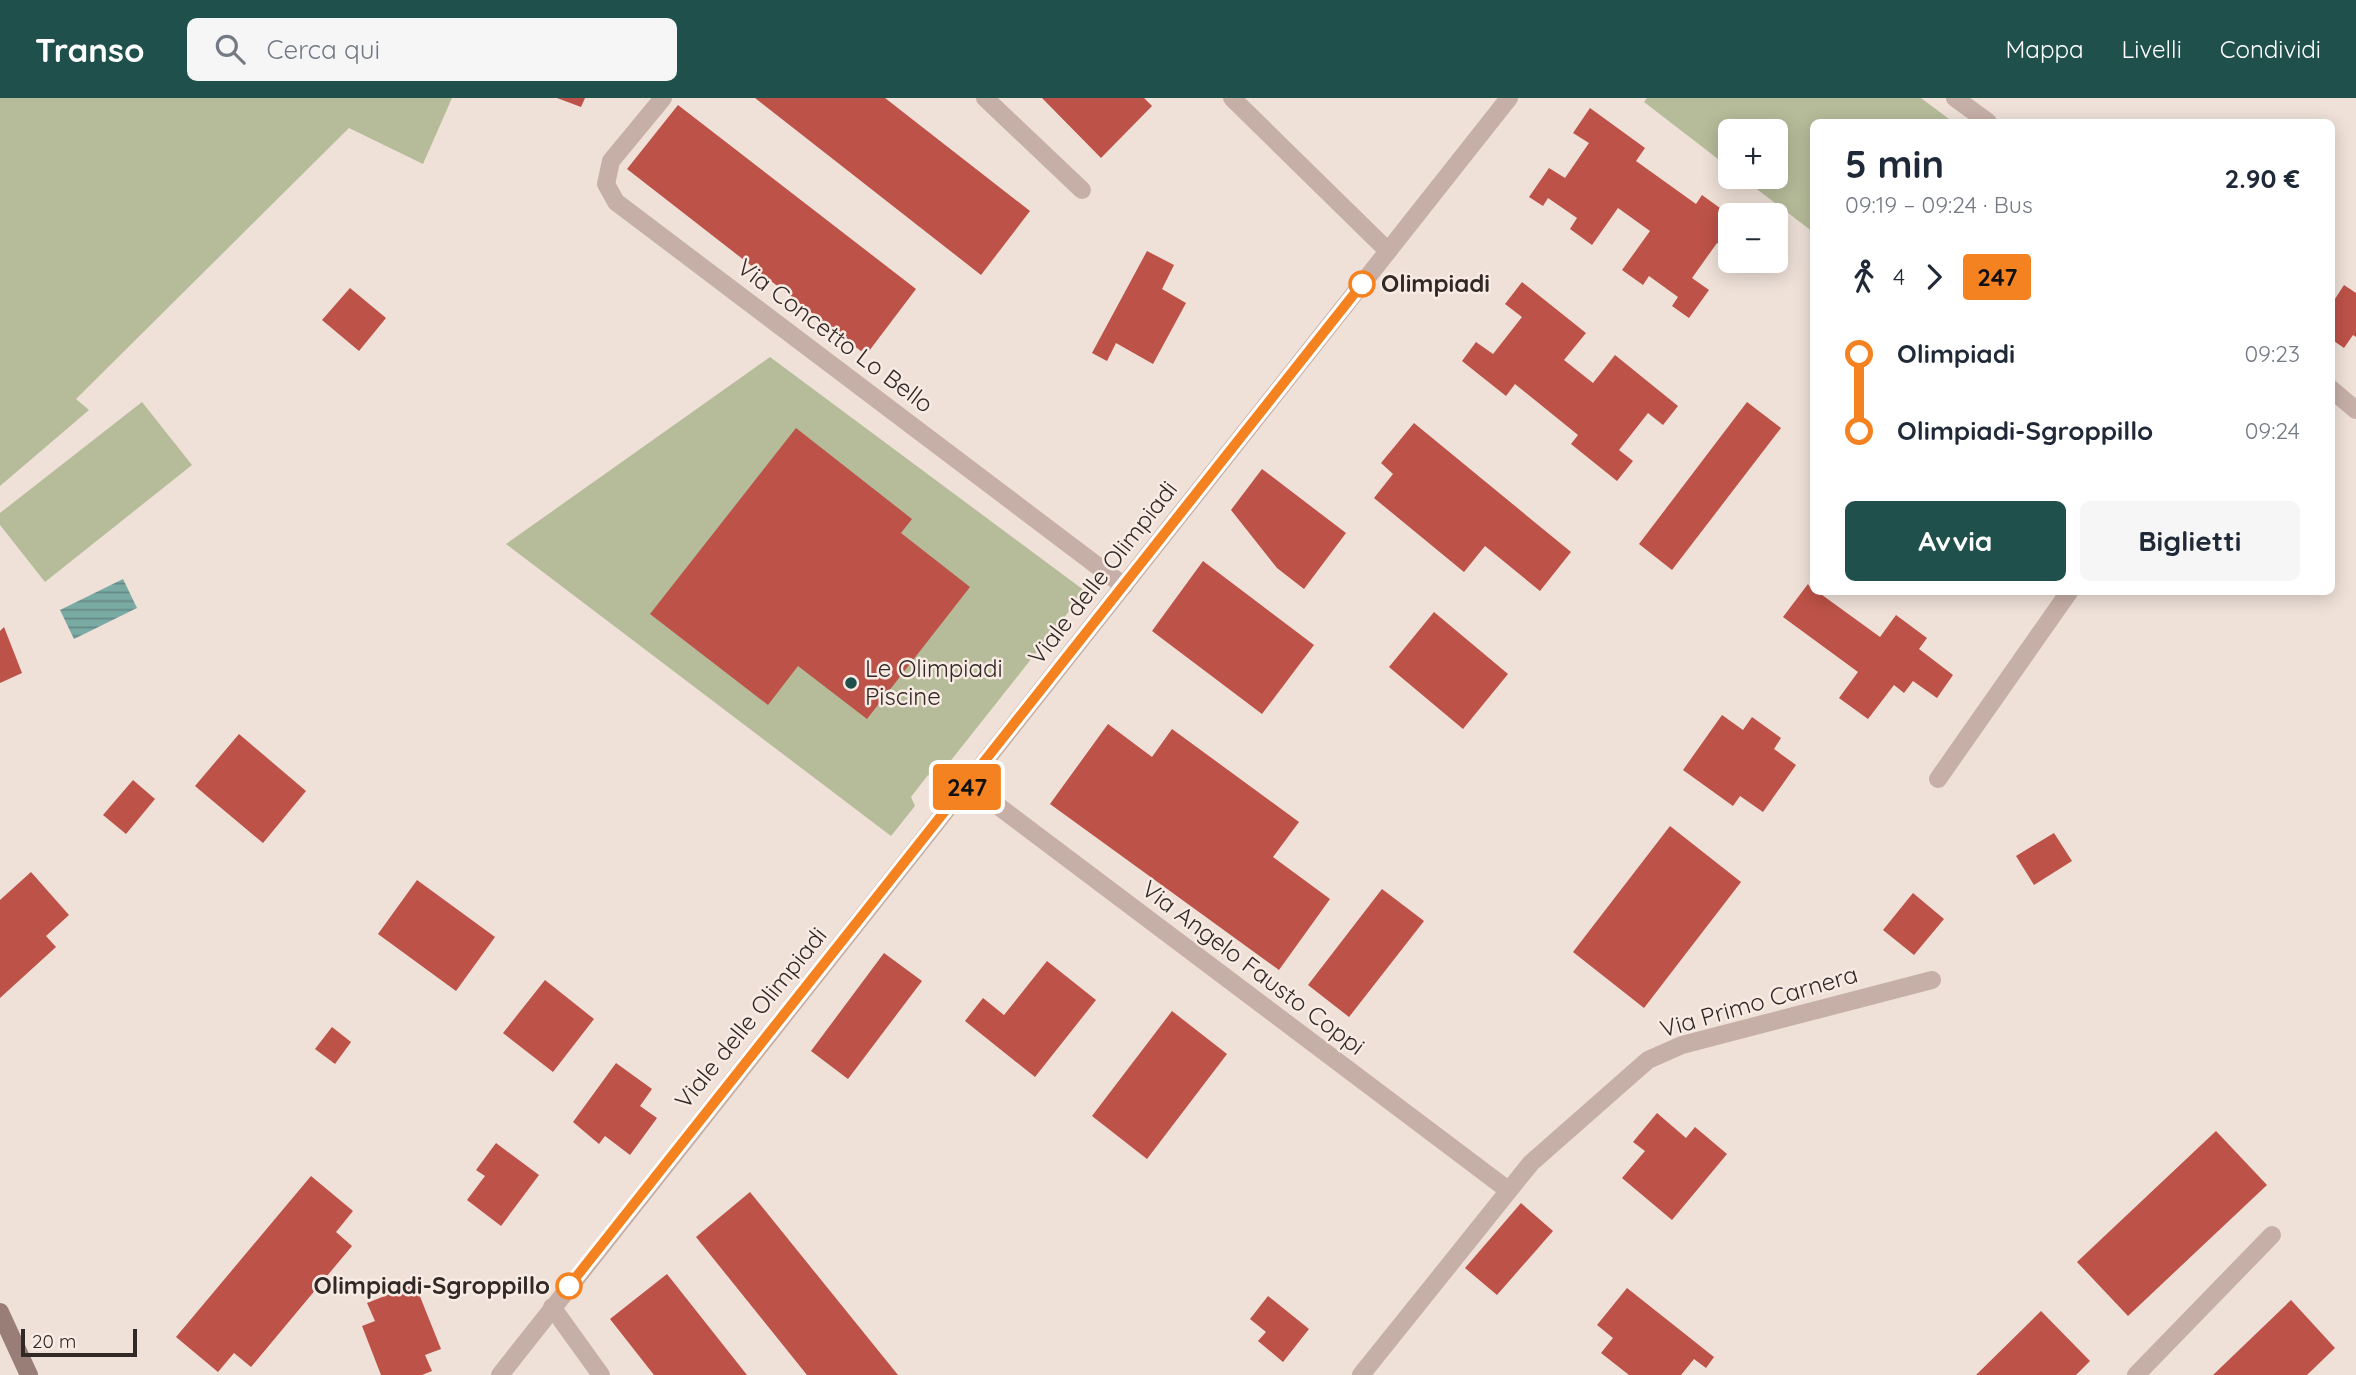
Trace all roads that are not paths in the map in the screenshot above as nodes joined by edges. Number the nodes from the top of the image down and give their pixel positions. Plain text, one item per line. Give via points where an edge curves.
1 (663, 98) edge
2 (985, 98) edge
3 (1232, 98) edge
4 (1509, 98) edge
5 (1955, 98) edge
6 (1983, 119) edge
7 (1082, 190) dead end
8 (1388, 251) junction
9 (2335, 392) edge
10 (2356, 410) edge
11 (1124, 586) junction
12 (2067, 595) edge
13 (1938, 779) dead end
14 (969, 784) junction
15 (1932, 980) dead end
16 (1508, 1190) junction
17 (2272, 1235) dead end
18 (552, 1307) junction
19 (0, 1312) edge
20 (29, 1375) edge
21 (500, 1375) edge
22 (601, 1375) edge
23 (1362, 1375) edge
24 (2136, 1375) edge

1 - 11 street, Via Concetto Lo Bello via 611,161 606,184 616,202
2 - 7 street
3 - 8 street
4 - 8 street, Viale delle Olimpiadi
5 - 6 street
8 - 11 street, Viale delle Olimpiadi
9 - 10 street
11 - 14 street, Viale delle Olimpiadi
12 - 13 street
14 - 16 street, Via Angelo Fausto Coppi
14 - 18 street, Viale delle Olimpiadi
15 - 16 street, Via Primo Carnera via 1682,1045 1648,1060 1531,1163
16 - 23 street, Via Primo Carnera
17 - 24 street
18 - 21 street, Viale delle Olimpiadi
18 - 22 street
19 - 20 main road

